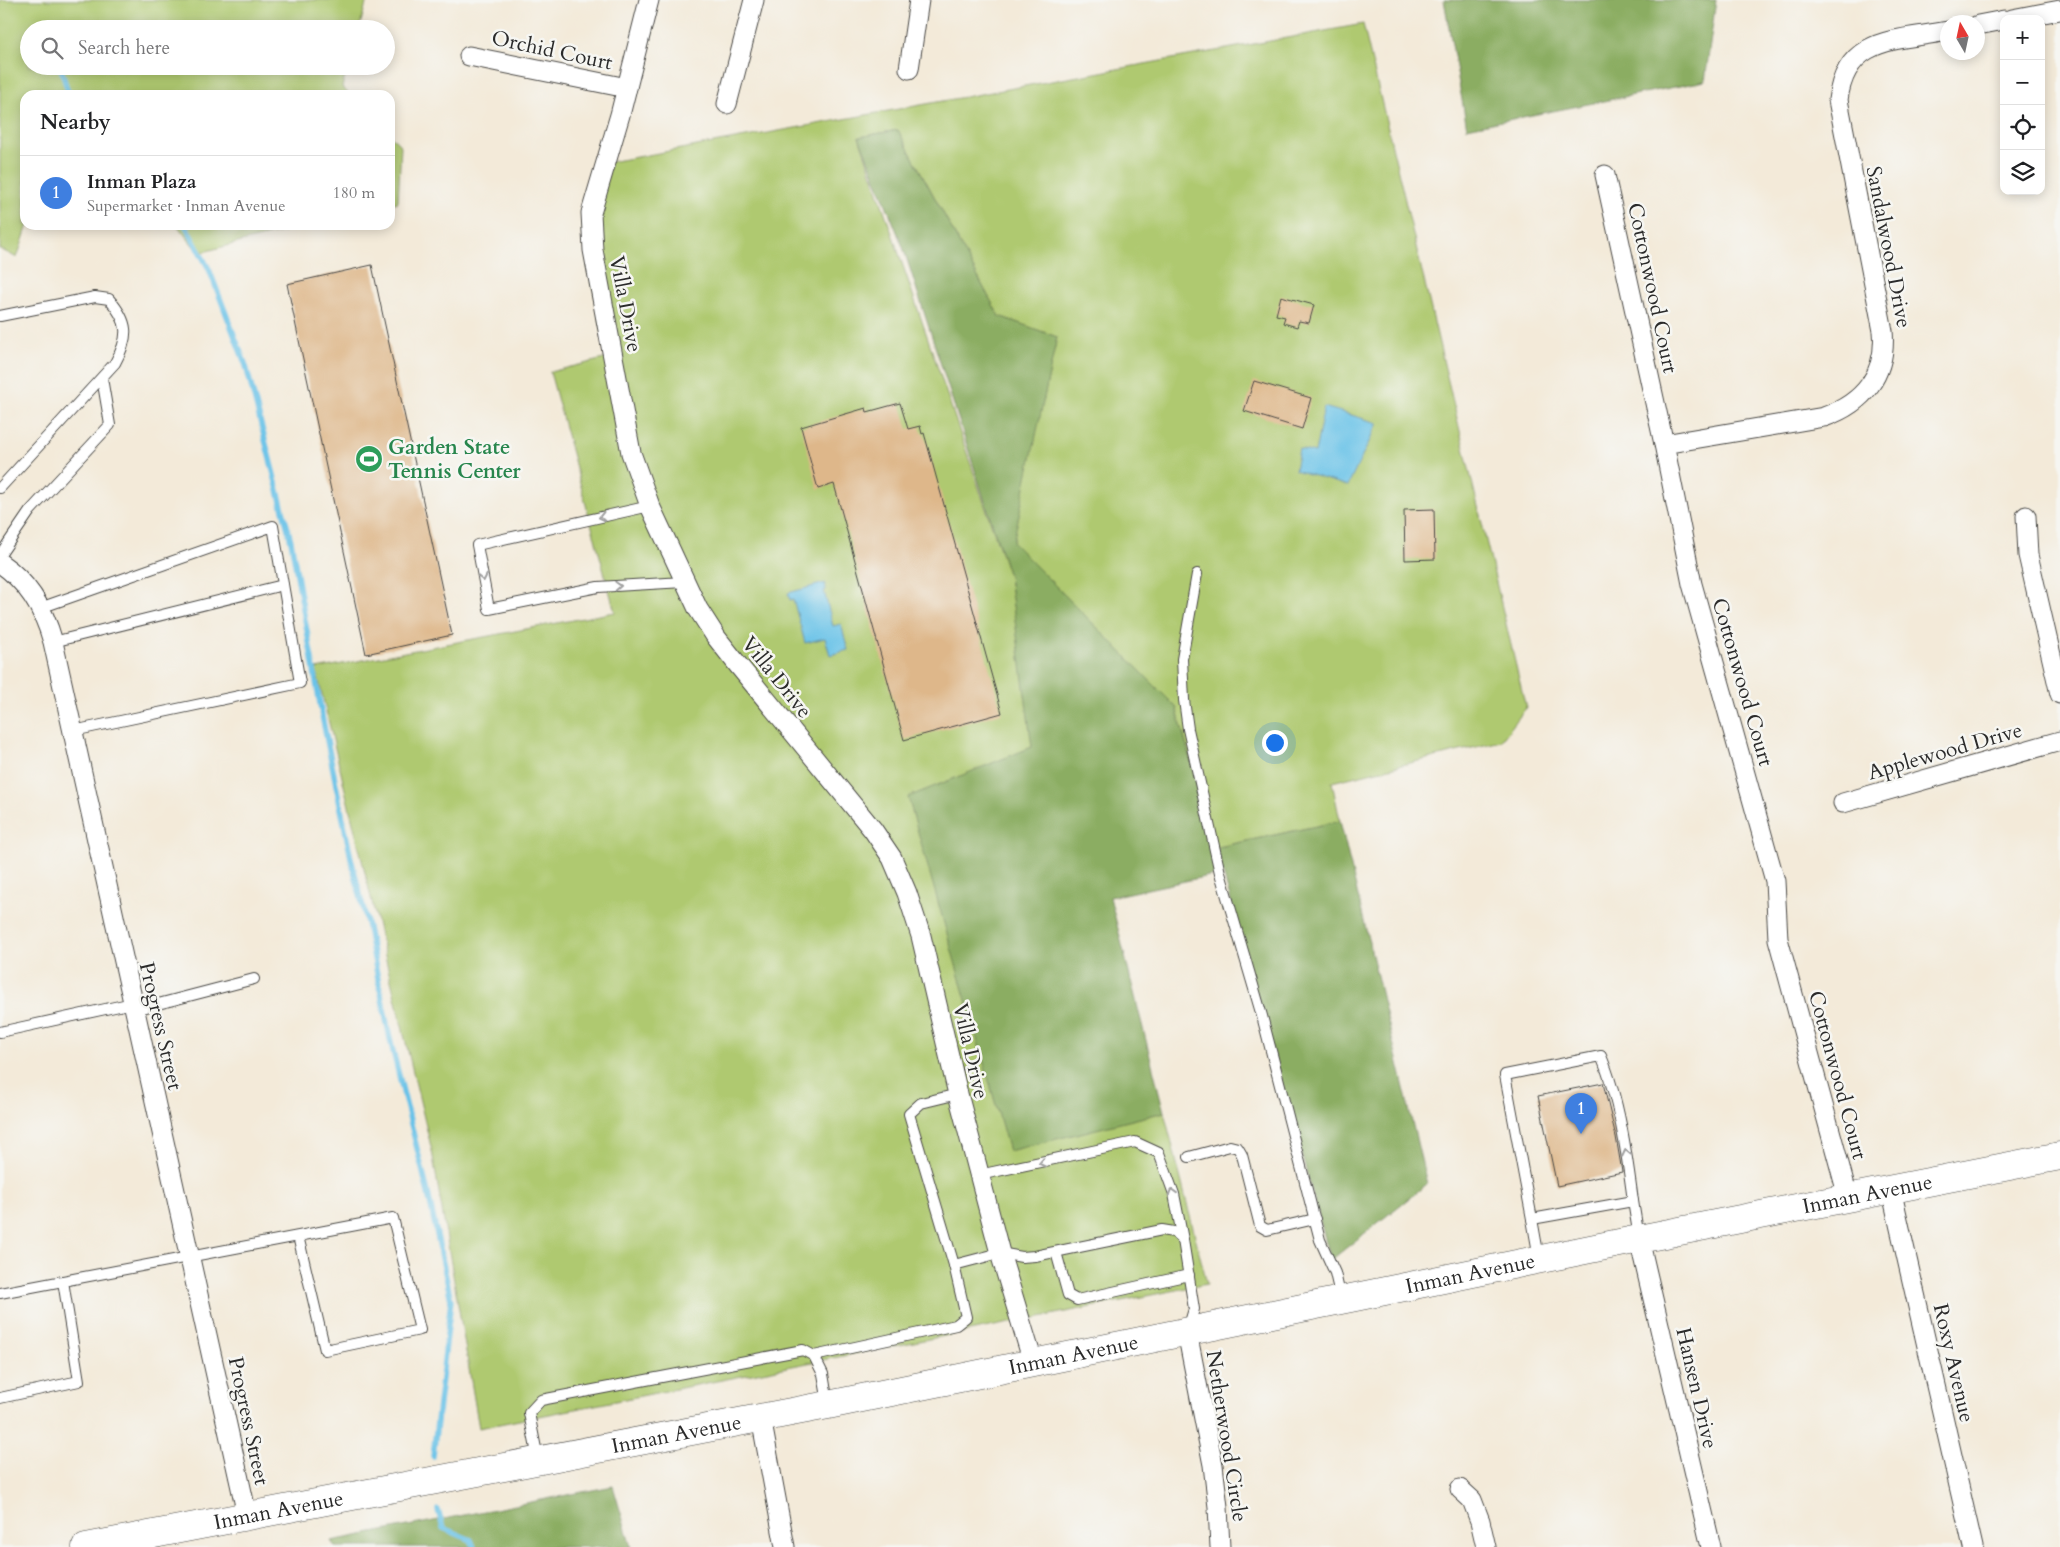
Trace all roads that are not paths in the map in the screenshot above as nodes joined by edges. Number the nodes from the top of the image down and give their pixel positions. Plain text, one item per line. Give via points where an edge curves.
1 (649, 0) edge
2 (754, 0) edge
3 (919, 0) edge
4 (2060, 10) edge
5 (2033, 15) edge
6 (2000, 21) edge
7 (1985, 24) edge
8 (1940, 32) edge
9 (469, 56) dead end
10 (909, 69) dead end
11 (627, 88) junction
12 (727, 104) dead end
13 (1605, 175) dead end
14 (0, 316) edge
15 (102, 378) junction
16 (1664, 444) junction
17 (0, 488) edge
18 (650, 506) junction
19 (2026, 516) dead end
20 (0, 555) edge
21 (0, 563) edge
22 (1197, 574) dead end
23 (684, 582) junction
24 (283, 585) junction
25 (40, 608) junction
26 (53, 642) junction
27 (2060, 694) edge
28 (72, 731) junction
29 (2060, 741) edge
30 (1843, 803) dead end
31 (254, 979) dead end
32 (134, 1007) junction
33 (0, 1032) edge
34 (958, 1094) junction
35 (2060, 1156) edge
36 (1189, 1157) dead end
37 (979, 1175) junction
38 (1891, 1189) junction
39 (1848, 1197) junction
40 (1633, 1201) junction
41 (1315, 1219) junction
42 (1532, 1219) junction
43 (298, 1236) junction
44 (1640, 1239) junction
45 (1183, 1240) junction
46 (1056, 1252) junction
47 (1000, 1253) junction
48 (190, 1257) junction
49 (1540, 1260) junction
50 (954, 1265) junction
51 (1188, 1276) junction
52 (63, 1281) junction
53 (0, 1293) edge
54 (1341, 1300) junction
55 (1187, 1332) junction
56 (814, 1356) junction
57 (1033, 1362) junction
58 (0, 1398) edge
59 (828, 1405) junction
60 (761, 1418) junction
61 (538, 1460) junction
62 (1460, 1489) dead end
63 (247, 1515) junction
64 (86, 1547) edge
65 (785, 1547) edge
66 (1220, 1547) edge
67 (1486, 1547) edge
68 (1711, 1547) edge
69 (1973, 1547) edge

1 - 11 street, Villa Drive
2 - 12 street
3 - 10 street
4 - 5 street
6 - 7 street
8 - 16 street, Sandalwood Drive via 1870,47 1855,57 1840,83 1838,100 1883,331 1883,356 1870,386 1860,398 1840,412 1824,417
9 - 11 street, Orchid Court
11 - 18 street, Villa Drive via 591,213 594,250 631,453
13 - 16 street, Cottonwood Court
14 - 15 lane via 95,297 109,299 121,312 126,338 114,363
15 - 17 lane
15 - 20 lane via 110,425 30,511
16 - 39 street, Cottonwood Court via 1692,584 1774,881 1778,939
18 - 23 street, Villa Drive
18 -> 23 lane via 477,546 489,609 598,587
19 - 27 street via 2028,555
21 - 25 street, Progress Street via 21,580
22 - 41 lane via 1182,659 1188,729 1213,845
23 - 34 street, Villa Drive via 716,637 873,830 892,858 908,893 921,936
24 - 25 lane via 272,526
24 - 26 lane
24 - 28 lane via 300,683
25 - 26 street, Progress Street
26 - 28 street, Progress Street
28 - 32 street, Progress Street
29 - 30 street, Applewood Drive
31 - 32 lane
32 - 33 lane
32 - 48 street, Progress Street
34 - 37 street, Villa Drive
34 - 50 lane via 921,1103 909,1114
35 - 38 main road, Inman Avenue
36 - 41 lane via 1230,1146 1238,1148 1260,1226 1267,1230
45 -> 37 lane via 1174,1194 1159,1154 1135,1142
37 - 47 street, Villa Drive
38 - 39 main road, Inman Avenue
38 - 69 street, Roxy Avenue
39 - 44 main road, Inman Avenue
40 - 42 lane
40 -> 42 lane via 1629,1165 1612,1089 1600,1056 1505,1075
40 - 44 lane
41 - 54 lane via 1320,1240 1335,1273
42 - 49 lane
43 - 43 lane via 393,1218 420,1330 325,1350
43 - 48 lane
44 - 49 main road, Inman Avenue
44 - 68 street, Hansen Drive
45 - 46 lane via 1174,1232 1162,1230
45 - 51 lane
46 - 47 lane via 1022,1257
46 - 51 lane via 1068,1295 1077,1300
47 - 50 lane
47 - 57 street, Villa Drive
48 - 52 lane
48 - 63 street, Progress Street
49 - 54 main road, Inman Avenue
50 - 56 lane via 966,1316 956,1325
51 - 55 lane via 1194,1308
52 - 53 lane
52 - 58 lane via 79,1381
54 - 55 main road, Inman Avenue
55 - 57 main road, Inman Avenue
55 - 66 street, Netherwood Circle via 1213,1465
56 - 59 lane via 823,1374
56 - 61 lane via 803,1350 542,1400 529,1413
57 - 59 main road, Inman Avenue
59 - 60 main road, Inman Avenue
60 - 61 main road, Inman Avenue
60 - 65 street
61 - 63 main road, Inman Avenue
62 - 67 street via 1472,1500
63 - 64 main road, Inman Avenue

